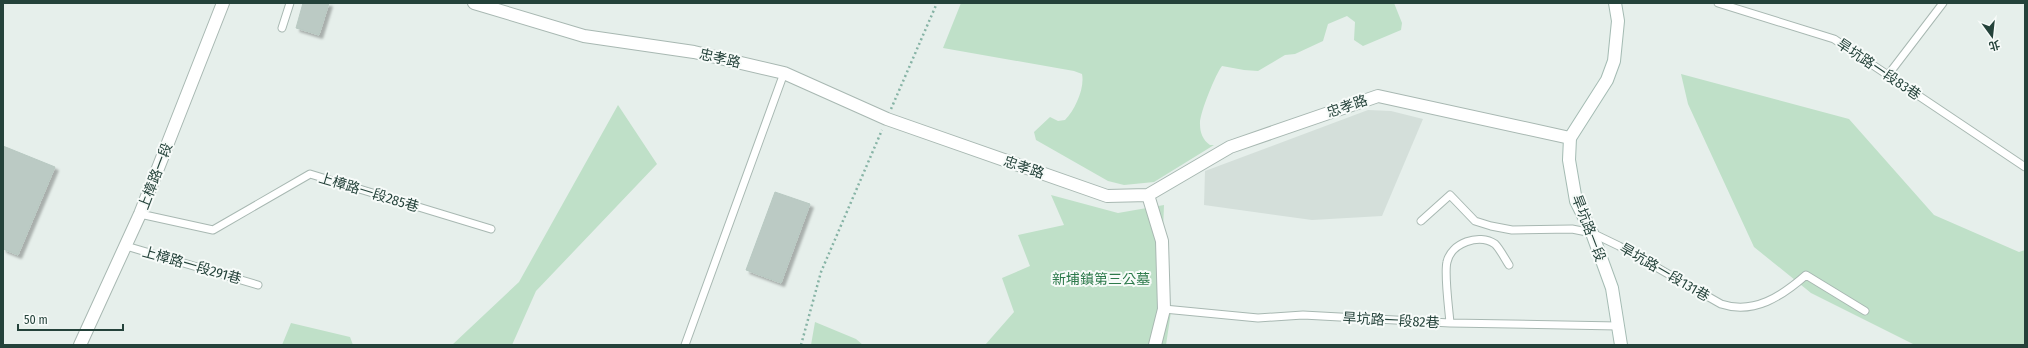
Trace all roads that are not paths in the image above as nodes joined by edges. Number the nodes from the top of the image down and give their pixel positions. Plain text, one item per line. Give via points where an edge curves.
1 (223, 3) edge
2 (290, 3) edge
3 (474, 3) edge
4 (1615, 3) edge
5 (1718, 3) edge
6 (1943, 3) edge
7 (282, 28) dead end
8 (784, 73) junction
9 (1888, 75) junction
10 (1570, 138) junction
11 (2025, 167) edge
12 (1148, 195) junction
13 (140, 214) junction
14 (1421, 221) dead end
15 (491, 228) dead end
16 (1592, 233) junction
17 (126, 246) junction
18 (1508, 265) dead end
19 (258, 285) dead end
20 (1164, 309) junction
21 (1865, 311) dead end
22 (1450, 323) junction
23 (1618, 326) junction
24 (80, 345) edge
25 (685, 345) edge
26 (1155, 345) edge
27 (1621, 345) edge

1 - 13 street, 上樟路一段
2 - 7 lane
3 - 8 street, 忠孝路 via 584,36 694,52
4 - 10 street, 旱坑路一段 via 1618,21 1614,61 1607,80
5 - 9 lane, 旱坑路一段83巷 via 1834,39
6 - 9 lane
8 - 12 street, 忠孝路 via 887,119 1107,196
8 - 25 lane
9 - 11 lane, 旱坑路一段83巷
10 - 12 street, 忠孝路 via 1378,96 1230,147
10 - 16 street, 旱坑路一段 via 1569,160 1576,201
12 - 20 street via 1162,241
13 - 15 lane, 上樟路一段285巷 via 213,230 310,174
13 - 17 street, 上樟路一段
14 - 16 lane, 旱坑路一段131巷 via 1450,195 1475,220 1491,226 1512,230 1572,229
16 - 21 lane, 旱坑路一段131巷 via 1721,304 1731,307 1747,308 1767,301 1806,274
16 - 23 street, 旱坑路一段 via 1612,288
17 - 19 lane, 上樟路一段291巷
17 - 24 street, 上樟路一段
18 - 22 lane via 1495,245 1482,239 1463,242 1453,250 1447,262
20 - 22 lane, 旱坑路一段82巷 via 1258,318 1303,315
20 - 26 street
22 - 23 lane, 旱坑路一段82巷
23 - 27 street, 旱坑路一段

